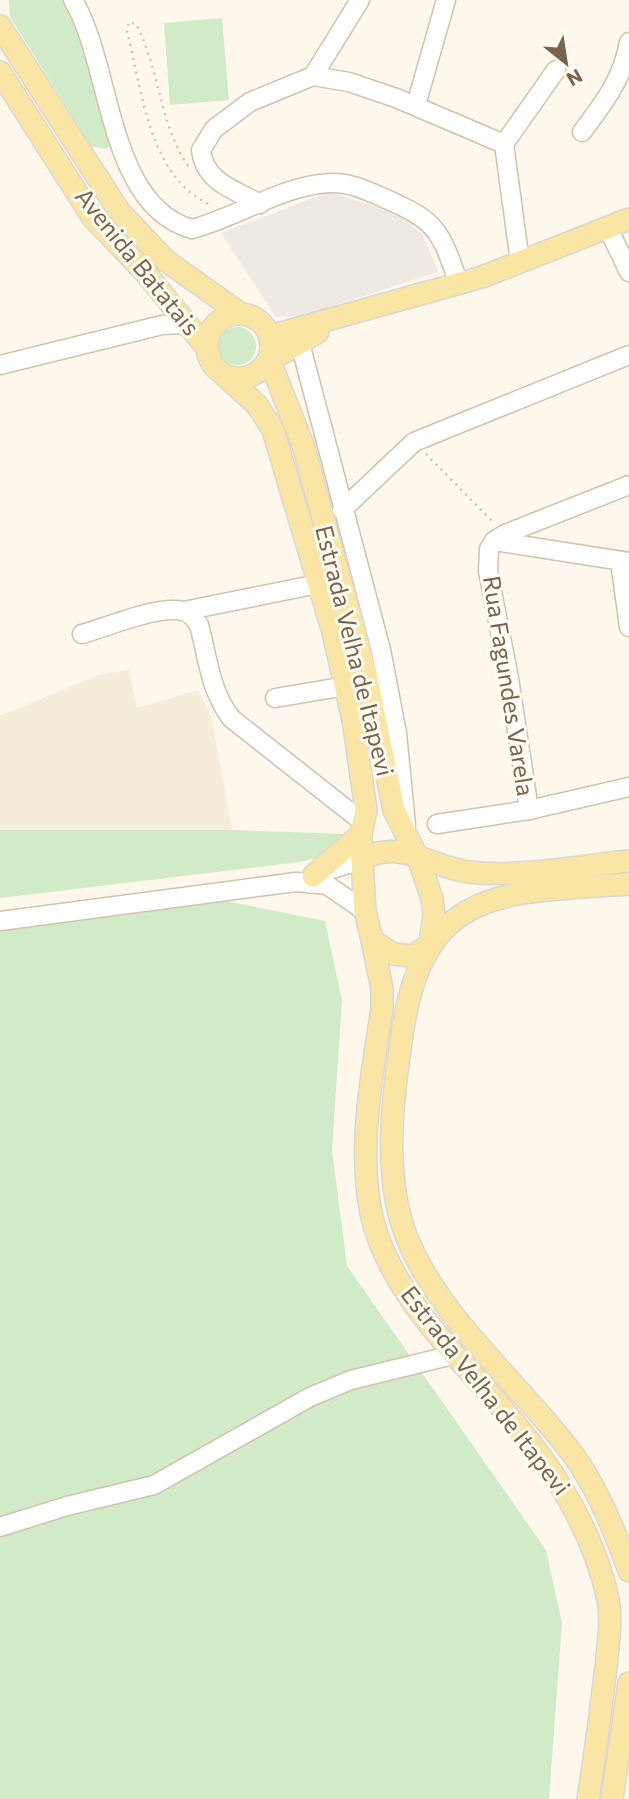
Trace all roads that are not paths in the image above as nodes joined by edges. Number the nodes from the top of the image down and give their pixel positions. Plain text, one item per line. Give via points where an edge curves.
1 (73, 0) edge
2 (360, 0) edge
3 (427, 0) edge
4 (445, 3) edge
5 (0, 26) edge
6 (629, 42) edge
7 (556, 70) dead end
8 (0, 72) edge
9 (313, 76) junction
10 (7, 95) edge
11 (416, 106) junction
12 (582, 132) dead end
13 (504, 144) junction
14 (260, 204) junction
15 (629, 219) edge
16 (608, 228) junction
17 (520, 262) junction
18 (629, 272) edge
19 (459, 284) junction
20 (236, 310) junction
21 (338, 320) junction
22 (187, 324) junction
23 (300, 344) junction
24 (206, 346) junction
25 (269, 350) junction
26 (629, 355) edge
27 (0, 365) edge
28 (224, 375) junction
29 (629, 485) edge
30 (342, 510) junction
31 (500, 537) junction
32 (625, 562) edge
33 (318, 584) junction
34 (184, 611) junction
35 (629, 627) edge
36 (82, 634) dead end
37 (345, 686) junction
38 (275, 698) dead end
39 (629, 787) edge
40 (529, 810) junction
41 (437, 824) dead end
42 (362, 828) junction
43 (408, 835) junction
44 (366, 858) junction
45 (419, 860) junction
46 (629, 861) edge
47 (305, 879) junction
48 (629, 884) edge
49 (365, 911) junction
50 (0, 921) edge
51 (372, 940) junction
52 (430, 944) junction
53 (453, 1355) junction
54 (0, 1527) edge
55 (629, 1571) edge
56 (629, 1683) edge
57 (588, 1799) edge
58 (612, 1799) edge

1 - 14 street via 92,42 122,152 146,195 175,222 192,229
2 - 9 street
3 - 4 street
4 - 11 street
5 - 20 main road via 119,211 165,260
6 - 12 street via 616,85
7 - 13 street
8 - 10 main road, Avenida Batatais
9 - 11 street via 349,82
9 - 14 street via 250,102 214,129 201,150 210,176
10 - 22 main road, Avenida Batatais via 93,218 144,270
11 - 13 street
13 - 17 street
14 - 19 street via 331,183 374,194 413,211 434,227
15 - 16 main road
16 - 17 main road
16 - 18 street
17 - 19 main road
19 - 21 main road
20 - 24 main road via 216,323
20 - 25 main road via 259,321
21 - 23 main road
21 - 25 main road
22 - 24 main road, Avenida Batatais
22 - 27 street via 162,325
23 - 25 main road via 283,353
23 - 30 street
24 - 28 main road via 211,364
25 - 28 main road via 264,367 248,377
25 - 43 main road, Estrada Velha de Itapevi via 303,445 368,685 394,810
26 - 30 street via 414,442
28 - 33 main road, Estrada Velha de Itapevi via 257,405 273,430
29 - 31 street
30 - 43 street via 381,650 397,733
31 - 32 street
31 - 40 street, Rua Fagundes Varela via 489,549 488,571
32 - 35 street
33 - 34 street
33 - 37 main road, Estrada Velha de Itapevi
34 - 36 street via 159,612
34 - 42 street via 199,625 212,686 232,719
37 - 38 street
37 - 42 main road, Estrada Velha de Itapevi via 361,765 366,810
39 - 40 street
40 - 41 street
42 - 44 main road, Estrada Velha de Itapevi
42 - 47 main road
43 - 45 main road, Estrada Velha de Itapevi
44 - 45 main road via 399,849
44 - 47 street
44 - 49 main road, Estrada Velha de Itapevi
45 - 46 main road via 468,872
45 - 52 main road, Estrada Velha de Itapevi via 434,914
47 - 49 street via 327,885
47 - 50 street
48 - 52 main road via 497,897 461,914
49 - 51 main road, Estrada Velha de Itapevi
51 - 52 main road via 401,957 413,956
51 - 53 main road, Estrada Velha de Itapevi via 382,999 366,1156 372,1217 390,1264
52 - 55 main road, Estrada Velha de Itapevi via 406,1004 396,1073 393,1162 402,1223 434,1288 573,1454 618,1539
53 - 54 street via 351,1380 310,1397 154,1485
53 - 57 main road, Estrada Velha de Itapevi via 557,1477 582,1520 598,1564 609,1602 608,1648
56 - 58 main road

